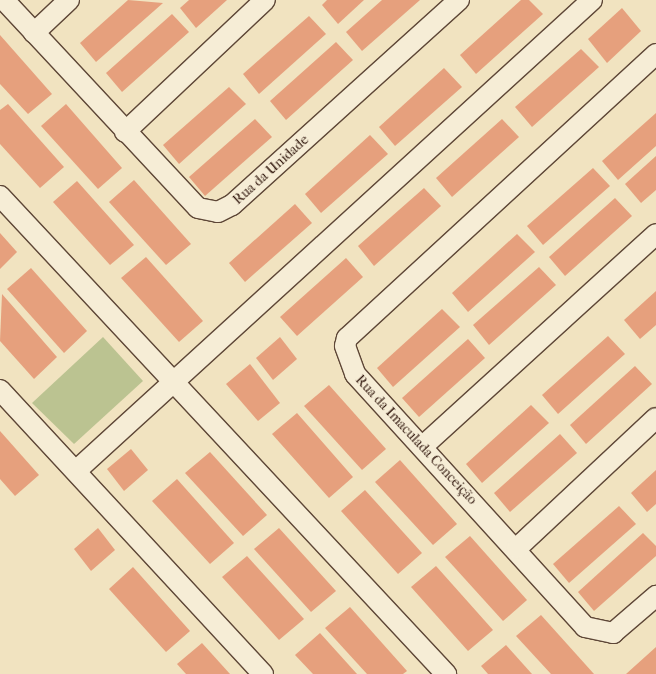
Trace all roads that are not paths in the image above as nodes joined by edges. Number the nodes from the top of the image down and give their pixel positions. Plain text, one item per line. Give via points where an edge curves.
1 (4, 0) edge
2 (69, 0) edge
3 (265, 0) edge
4 (460, 0) edge
5 (592, 0) edge
6 (34, 33) junction
7 (656, 54) edge
8 (124, 132) junction
9 (0, 196) edge
10 (656, 234) edge
11 (172, 381) junction
12 (0, 390) edge
13 (656, 418) edge
14 (422, 448) junction
15 (77, 470) junction
16 (517, 548) junction
17 (656, 596) edge
18 (262, 674) edge
19 (446, 674) edge

1 - 6 street, Rua da Unidade
2 - 6 street
3 - 8 street
4 - 8 street, Rua da Unidade via 225,210 198,208
5 - 11 street
6 - 8 street, Rua da Unidade
7 - 14 street, Rua da Imaculada Conceição via 347,338 345,354 352,369
9 - 11 street
10 - 14 street
11 - 15 street
11 - 19 street
12 - 15 street
13 - 16 street
14 - 16 street, Rua da Imaculada Conceição
15 - 18 street
16 - 17 street, Rua da Imaculada Conceição via 577,620 593,631 621,629

